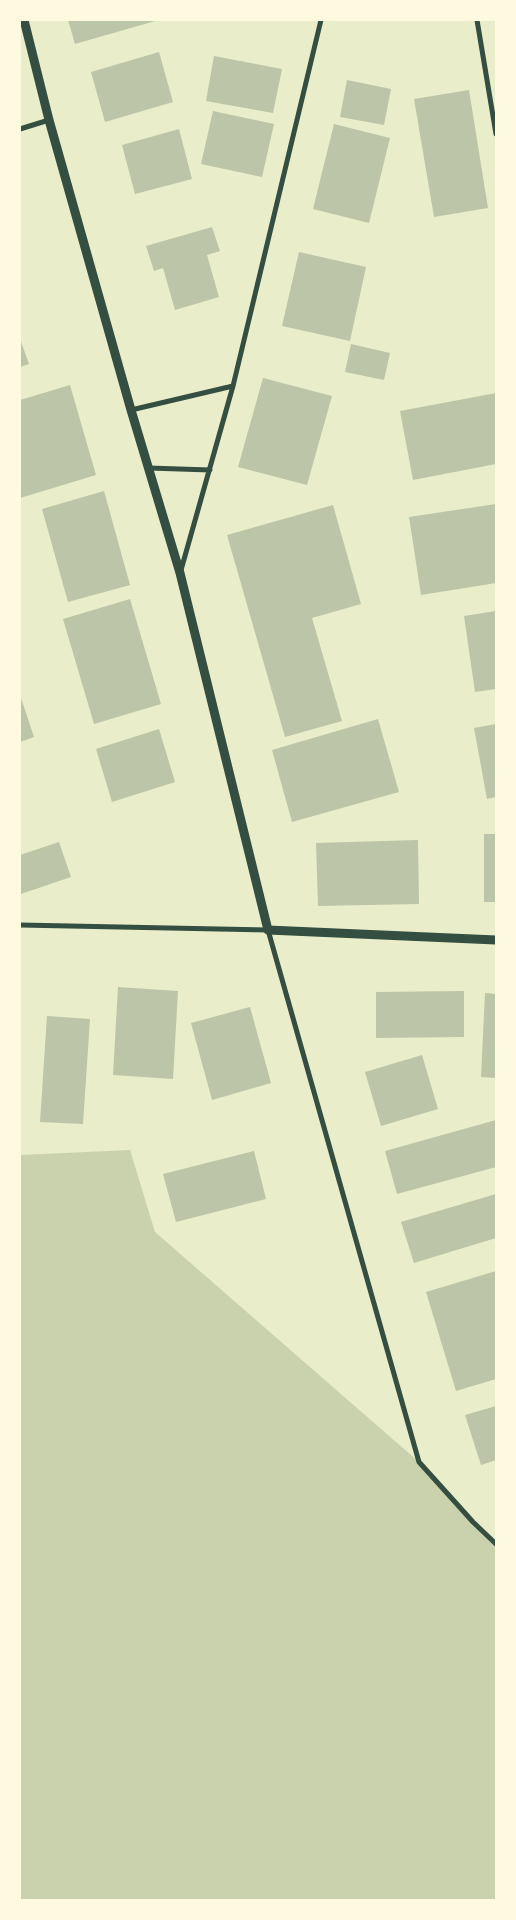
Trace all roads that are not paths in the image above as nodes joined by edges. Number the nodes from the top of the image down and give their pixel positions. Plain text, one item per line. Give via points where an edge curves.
1 (24, 20) edge
2 (321, 20) edge
3 (477, 20) edge
4 (49, 120) junction
5 (20, 129) edge
6 (496, 134) edge
7 (234, 386) junction
8 (131, 410) junction
9 (148, 468) junction
10 (210, 470) junction
11 (180, 573) junction
12 (20, 925) edge
13 (268, 930) junction
14 (496, 940) edge
15 (496, 1544) edge

1 - 4 street
2 - 7 street
3 - 6 street
4 - 5 street
4 - 8 street
7 - 8 street
7 - 10 street
8 - 9 street
9 - 10 street
9 - 11 street
10 - 11 street
11 - 13 street
12 - 13 street
13 - 14 street
13 - 15 street via 419,1462

